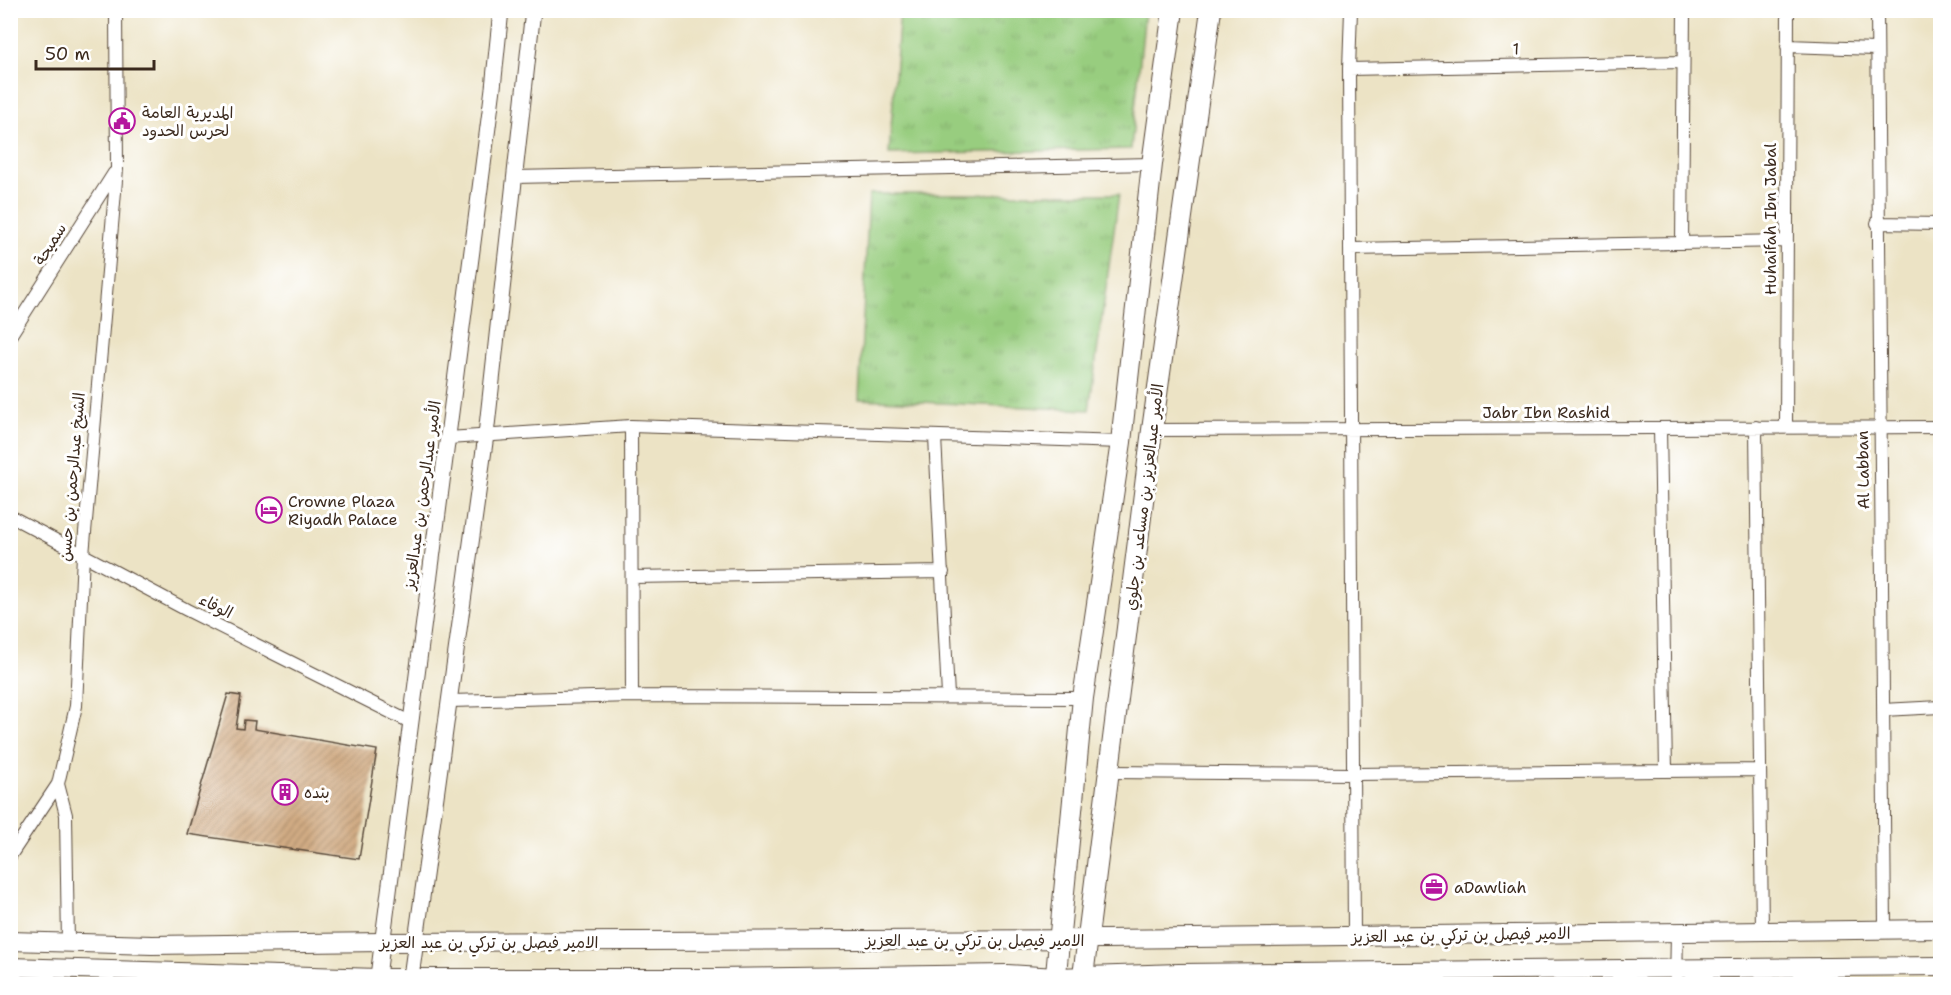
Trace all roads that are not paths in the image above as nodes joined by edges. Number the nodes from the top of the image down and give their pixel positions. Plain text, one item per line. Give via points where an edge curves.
1 (116, 10) edge
2 (501, 10) edge
3 (533, 10) edge
4 (1173, 10) edge
5 (1211, 10) edge
6 (1351, 10) edge
7 (1684, 10) edge
8 (1788, 10) edge
9 (1876, 10) edge
10 (1786, 46) junction
11 (1875, 49) junction
12 (1683, 62) junction
13 (1349, 69) junction
14 (1152, 164) junction
15 (117, 169) junction
16 (514, 177) junction
17 (1877, 223) junction
18 (1941, 224) edge
19 (1786, 241) junction
20 (1682, 243) junction
21 (1350, 249) junction
22 (10, 336) edge
23 (631, 426) junction
24 (1756, 427) junction
25 (1786, 427) junction
26 (1880, 427) junction
27 (1941, 427) edge
28 (1660, 428) junction
29 (1351, 429) junction
30 (1152, 430) junction
31 (486, 435) junction
32 (935, 437) junction
33 (448, 438) junction
34 (1121, 442) junction
35 (10, 516) edge
36 (83, 555) junction
37 (944, 572) junction
38 (633, 577) junction
39 (632, 696) junction
40 (948, 696) junction
41 (1083, 698) junction
42 (450, 701) junction
43 (1941, 707) edge
44 (1883, 710) junction
45 (410, 722) junction
46 (1760, 770) junction
47 (1666, 771) junction
48 (1110, 772) junction
49 (1353, 774) junction
50 (58, 784) junction
51 (10, 856) edge
52 (1885, 929) junction
53 (1941, 929) edge
54 (1762, 931) junction
55 (1677, 932) junction
56 (1354, 936) junction
57 (1059, 939) junction
58 (1086, 939) junction
59 (10, 941) edge
60 (382, 942) junction
61 (417, 942) junction
62 (68, 944) junction
63 (1941, 966) edge
64 (13, 972) edge
65 (1676, 977) edge
66 (1296, 978) edge
67 (1179, 979) edge
68 (1082, 980) edge
69 (378, 981) edge
70 (411, 981) edge
71 (714, 981) edge
72 (1055, 981) edge

1 - 15 street, الشيخ عبدالرحمن بن حسن
2 - 33 street, الأمير عبدالرحمن بن عبدالعزيز
3 - 16 street
4 - 14 main road, الأمير عبدالعزيز بن مساعد بن جلوي
5 - 30 main road, الأمير عبدالعزيز بن مساعد بن جلوي
6 - 13 street
7 - 12 street
8 - 10 street, Huhaifah Ibn Jabal
9 - 11 street, Al Labban
10 - 11 street
10 - 19 street, Huhaifah Ibn Jabal
11 - 17 street, Al Labban
12 - 13 street, 1
12 - 20 street
13 - 21 street
14 - 16 street
14 - 34 main road, الأمير عبدالعزيز بن مساعد بن جلوي
15 - 22 street, سميحة
15 - 36 street, الشيخ عبدالرحمن بن حسن
16 - 31 street
17 - 18 street
17 - 26 street, Al Labban
19 - 20 street
19 - 25 street, Huhaifah Ibn Jabal
20 - 21 street
21 - 29 street
23 - 31 street
23 - 32 street
23 - 38 street
24 - 25 street, Jabr Ibn Rashid
24 - 28 street, Jabr Ibn Rashid
24 - 46 street
25 - 26 street, Jabr Ibn Rashid
26 - 27 street, Jabr Ibn Rashid
26 - 44 street, Al Labban
28 - 29 street, Jabr Ibn Rashid
28 - 47 street
29 - 30 street, Jabr Ibn Rashid
29 - 49 street
30 - 48 main road, الأمير عبدالعزيز بن مساعد بن جلوي
31 - 33 street
31 - 42 street
32 - 34 street
32 - 37 street
33 - 45 street, الأمير عبدالرحمن بن عبدالعزيز
34 - 41 main road, الأمير عبدالعزيز بن مساعد بن جلوي
35 - 36 street, الوفاء
36 - 45 street, الوفاء
36 - 50 street, الشيخ عبدالرحمن بن حسن via 76,706
37 - 38 street
37 - 40 street
38 - 39 street
39 - 40 street
39 - 42 street
40 - 41 street
41 - 57 main road, الأمير عبدالعزيز بن مساعد بن جلوي
42 - 61 street
43 - 44 street
44 - 52 street, Al Labban
45 - 60 street, الأمير عبدالرحمن بن عبدالعزيز
46 - 47 street
46 - 54 street
47 - 49 street
48 - 49 street
48 - 58 main road, الأمير عبدالعزيز بن مساعد بن جلوي
49 - 56 street
50 - 51 street
50 - 62 street, الشيخ عبدالرحمن بن حسن via 66,815
52 - 53 main road, الامير فيصل بن تركي بن عبد العزيز
52 - 54 main road, الامير فيصل بن تركي بن عبد العزيز
54 - 55 main road, الامير فيصل بن تركي بن عبد العزيز
55 - 56 main road, الامير فيصل بن تركي بن عبد العزيز
55 - 65 street
56 - 58 main road, الامير فيصل بن تركي بن عبد العزيز
57 - 58 main road, الامير فيصل بن تركي بن عبد العزيز
57 - 61 main road, الامير فيصل بن تركي بن عبد العزيز
57 - 72 main road, الأمير عبدالعزيز بن مساعد بن جلوي
58 - 68 main road, الأمير عبدالعزيز بن مساعد بن جلوي
59 - 62 main road, الامير فيصل بن تركي بن عبد العزيز
60 - 61 main road, الامير فيصل بن تركي بن عبد العزيز
60 - 62 main road, الامير فيصل بن تركي بن عبد العزيز
60 - 69 street, الأمير عبدالرحمن بن عبدالعزيز
61 - 70 street
63 - 65 main road, الامير فيصل بن تركي بن عبد العزيز
64 - 69 main road, الامير فيصل بن تركي بن عبد العزيز
65 - 66 main road, الامير فيصل بن تركي بن عبد العزيز
66 - 67 main road, الامير فيصل بن تركي بن عبد العزيز
67 - 68 main road, الامير فيصل بن تركي بن عبد العزيز
68 - 72 main road, الامير فيصل بن تركي بن عبد العزيز
69 - 70 main road, الامير فيصل بن تركي بن عبد العزيز
70 - 71 main road, الامير فيصل بن تركي بن عبد العزيز
71 - 72 main road, الامير فيصل بن تركي بن عبد العزيز via 1007,974

